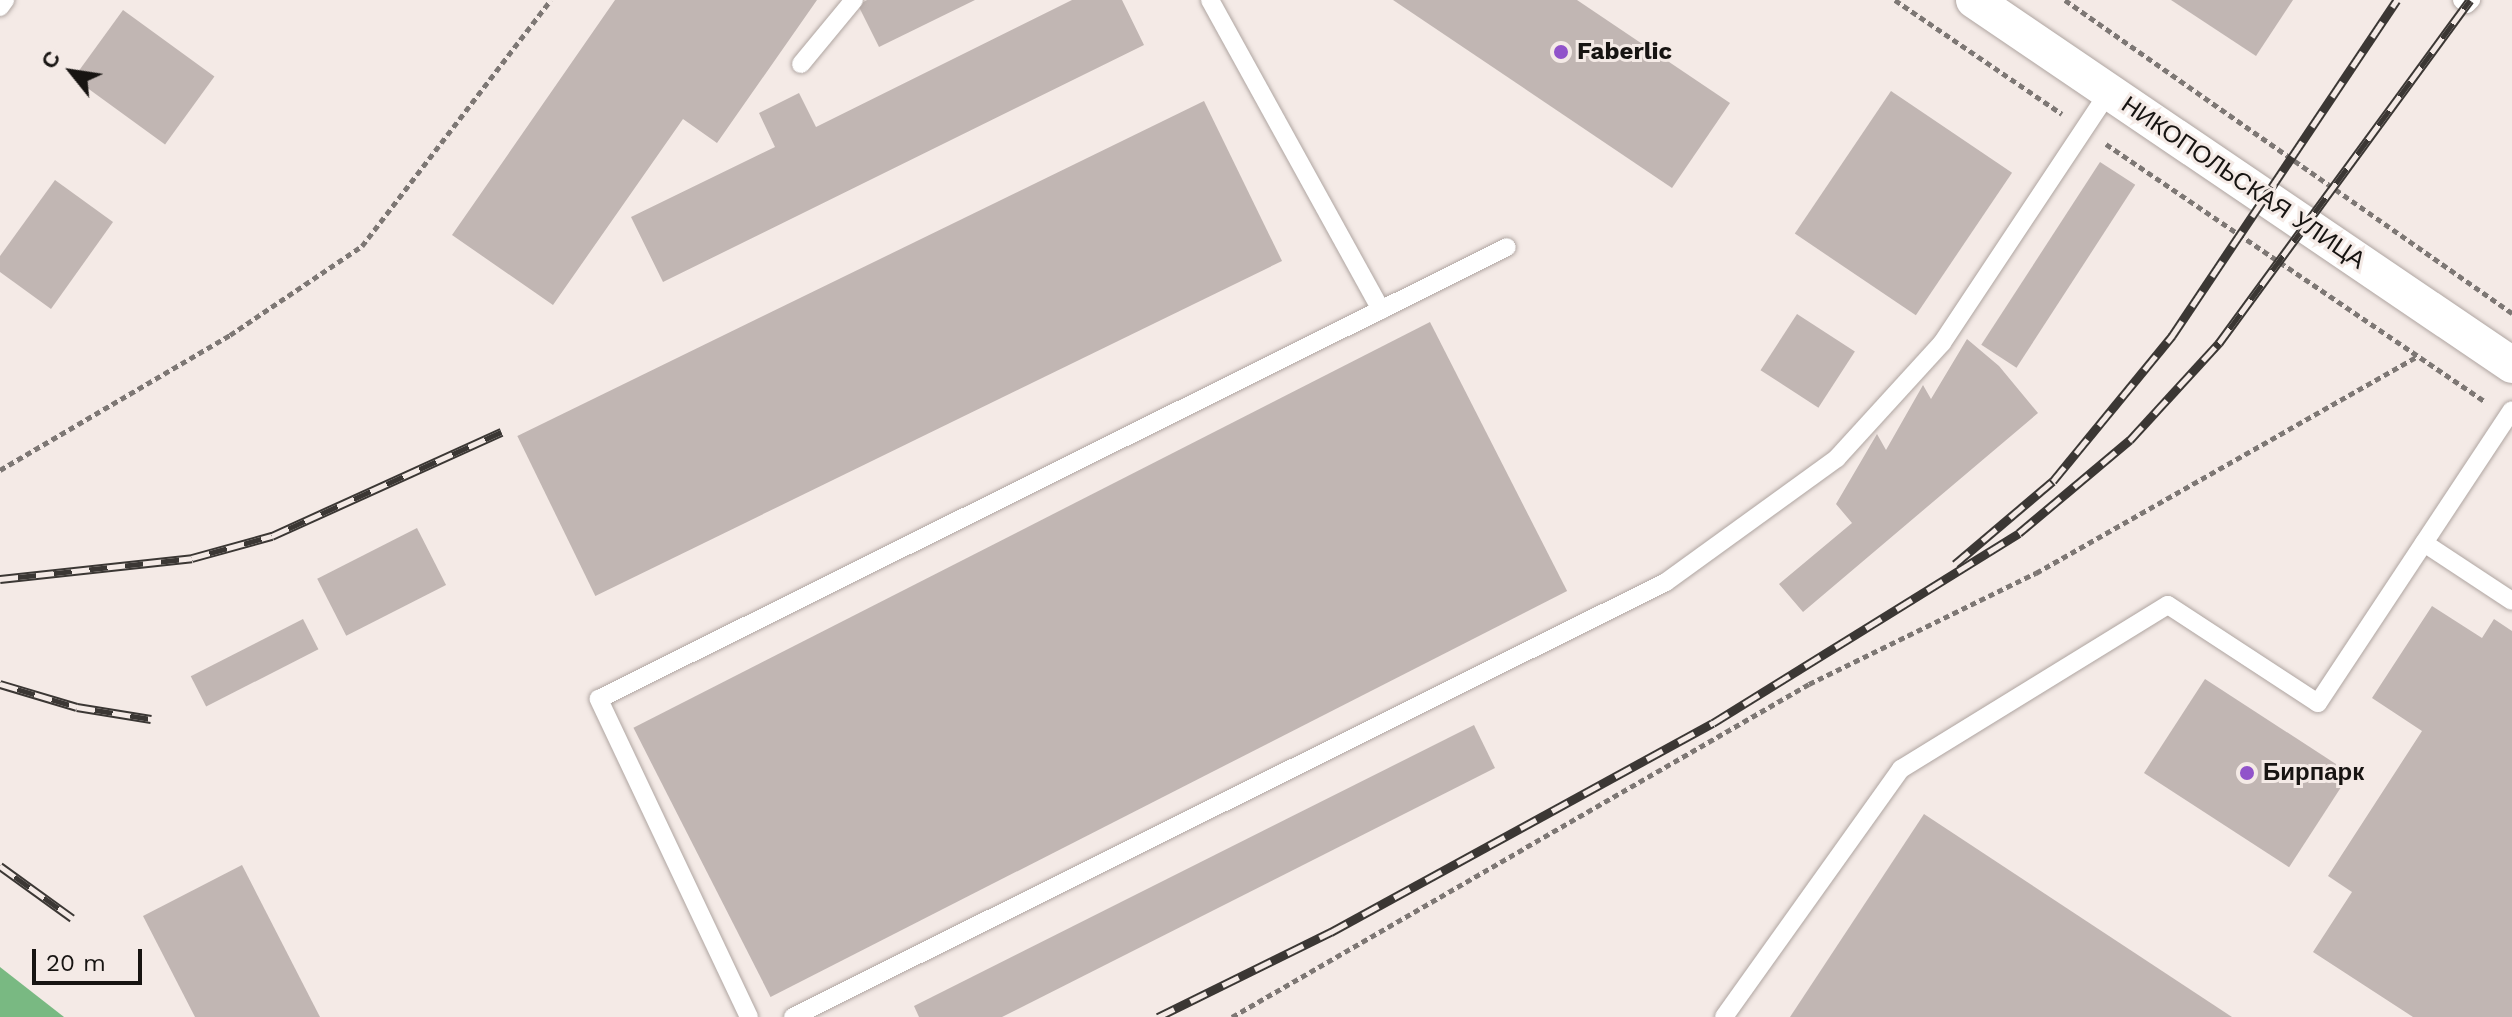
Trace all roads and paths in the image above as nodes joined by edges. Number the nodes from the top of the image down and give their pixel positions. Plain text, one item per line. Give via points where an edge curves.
1 (5, 0) edge
2 (551, 0) edge
3 (854, 0) edge
4 (1210, 0) edge
5 (1895, 0) edge
6 (1974, 0) edge
7 (2065, 0) edge
8 (2462, 0) edge
9 (2471, 0) edge
10 (0, 7) edge
11 (801, 64) dead end
12 (2109, 92) junction
13 (2084, 129) junction
14 (1507, 247) dead end
15 (1381, 310) junction
16 (2512, 313) edge
17 (2418, 356) junction
18 (2512, 365) edge
19 (2510, 413) edge
20 (0, 470) edge
21 (2424, 543) junction
22 (2512, 601) edge
23 (749, 1017) edge
24 (793, 1017) edge
25 (1232, 1017) edge
26 (1724, 1017) edge

1 - 10 lane
2 - 20 path via 362,246 230,335
3 - 11 lane
4 - 15 lane
5 - 13 path
6 - 12 street, НИКОПОЛЬСКАЯ УЛИЦА
7 - 16 path
8 - 9 lane
12 - 13 lane
12 - 18 street, НИКОПОЛЬСКАЯ УЛИЦА
13 - 17 path
13 - 24 lane via 1942,343 1847,447 1666,582
14 - 15 lane
15 - 23 lane via 599,699
17 - 19 path
17 - 25 path via 2036,573 1809,684
19 - 21 lane
21 - 22 lane
21 - 26 lane via 2318,703 2168,605 1901,769

